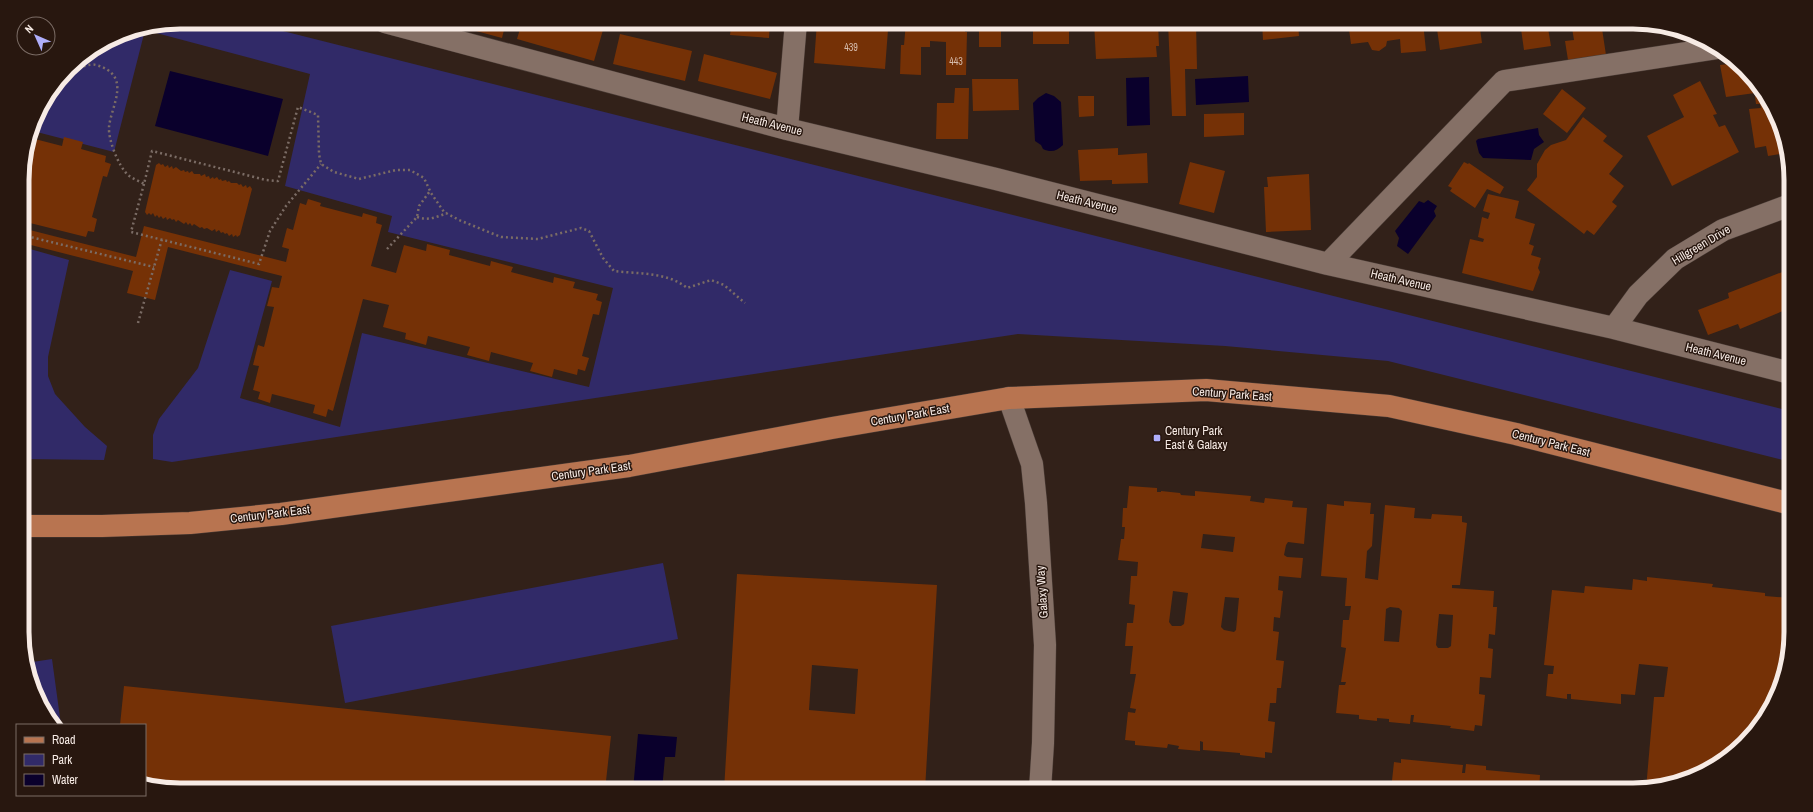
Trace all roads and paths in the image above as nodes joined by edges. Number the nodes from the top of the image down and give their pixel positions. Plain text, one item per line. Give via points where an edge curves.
1 (411, 29) edge
2 (795, 29) edge
3 (1709, 49) edge
4 (78, 68) edge
5 (787, 129) junction
6 (321, 164) junction
7 (144, 184) junction
8 (430, 191) junction
9 (1784, 207) edge
10 (447, 213) junction
11 (417, 217) junction
12 (29, 237) edge
13 (162, 239) junction
14 (387, 249) dead end
15 (1328, 264) junction
16 (154, 267) junction
17 (745, 303) dead end
18 (138, 323) dead end
19 (1614, 328) junction
20 (1784, 371) edge
21 (1009, 398) junction
22 (1784, 502) edge
23 (29, 526) edge
24 (1040, 783) edge

1 - 5 street, Heath Avenue
2 - 5 street
3 - 15 street via 1504,81
4 - 7 path via 96,65 110,72 116,80 117,98 109,128 114,152 127,174
5 - 15 street, Heath Avenue via 996,179
6 - 7 path via 318,114 298,107 278,181 152,151
6 - 8 path via 334,172 359,179 396,170 410,170 424,178
6 - 13 path via 286,206 270,231 259,264
7 - 13 path via 131,232
8 - 10 path
8 - 11 path via 419,206
9 - 19 street, Hillgreen Drive via 1723,230 1675,259 1638,295
10 - 11 path via 431,219
10 - 17 path via 501,237 538,239 581,228 589,232 603,258 614,271 667,277 679,281 687,288 711,280 724,285
11 - 14 path
12 - 16 path
13 - 16 path
15 - 19 street, Heath Avenue
16 - 18 path
19 - 20 street, Heath Avenue
21 - 22 main road, Century Park East via 1206,390 1389,406 1516,434
21 - 23 main road, Century Park East via 629,466 288,513 190,523
21 - 24 street, Galaxy Way via 1032,464 1036,504 1045,645

